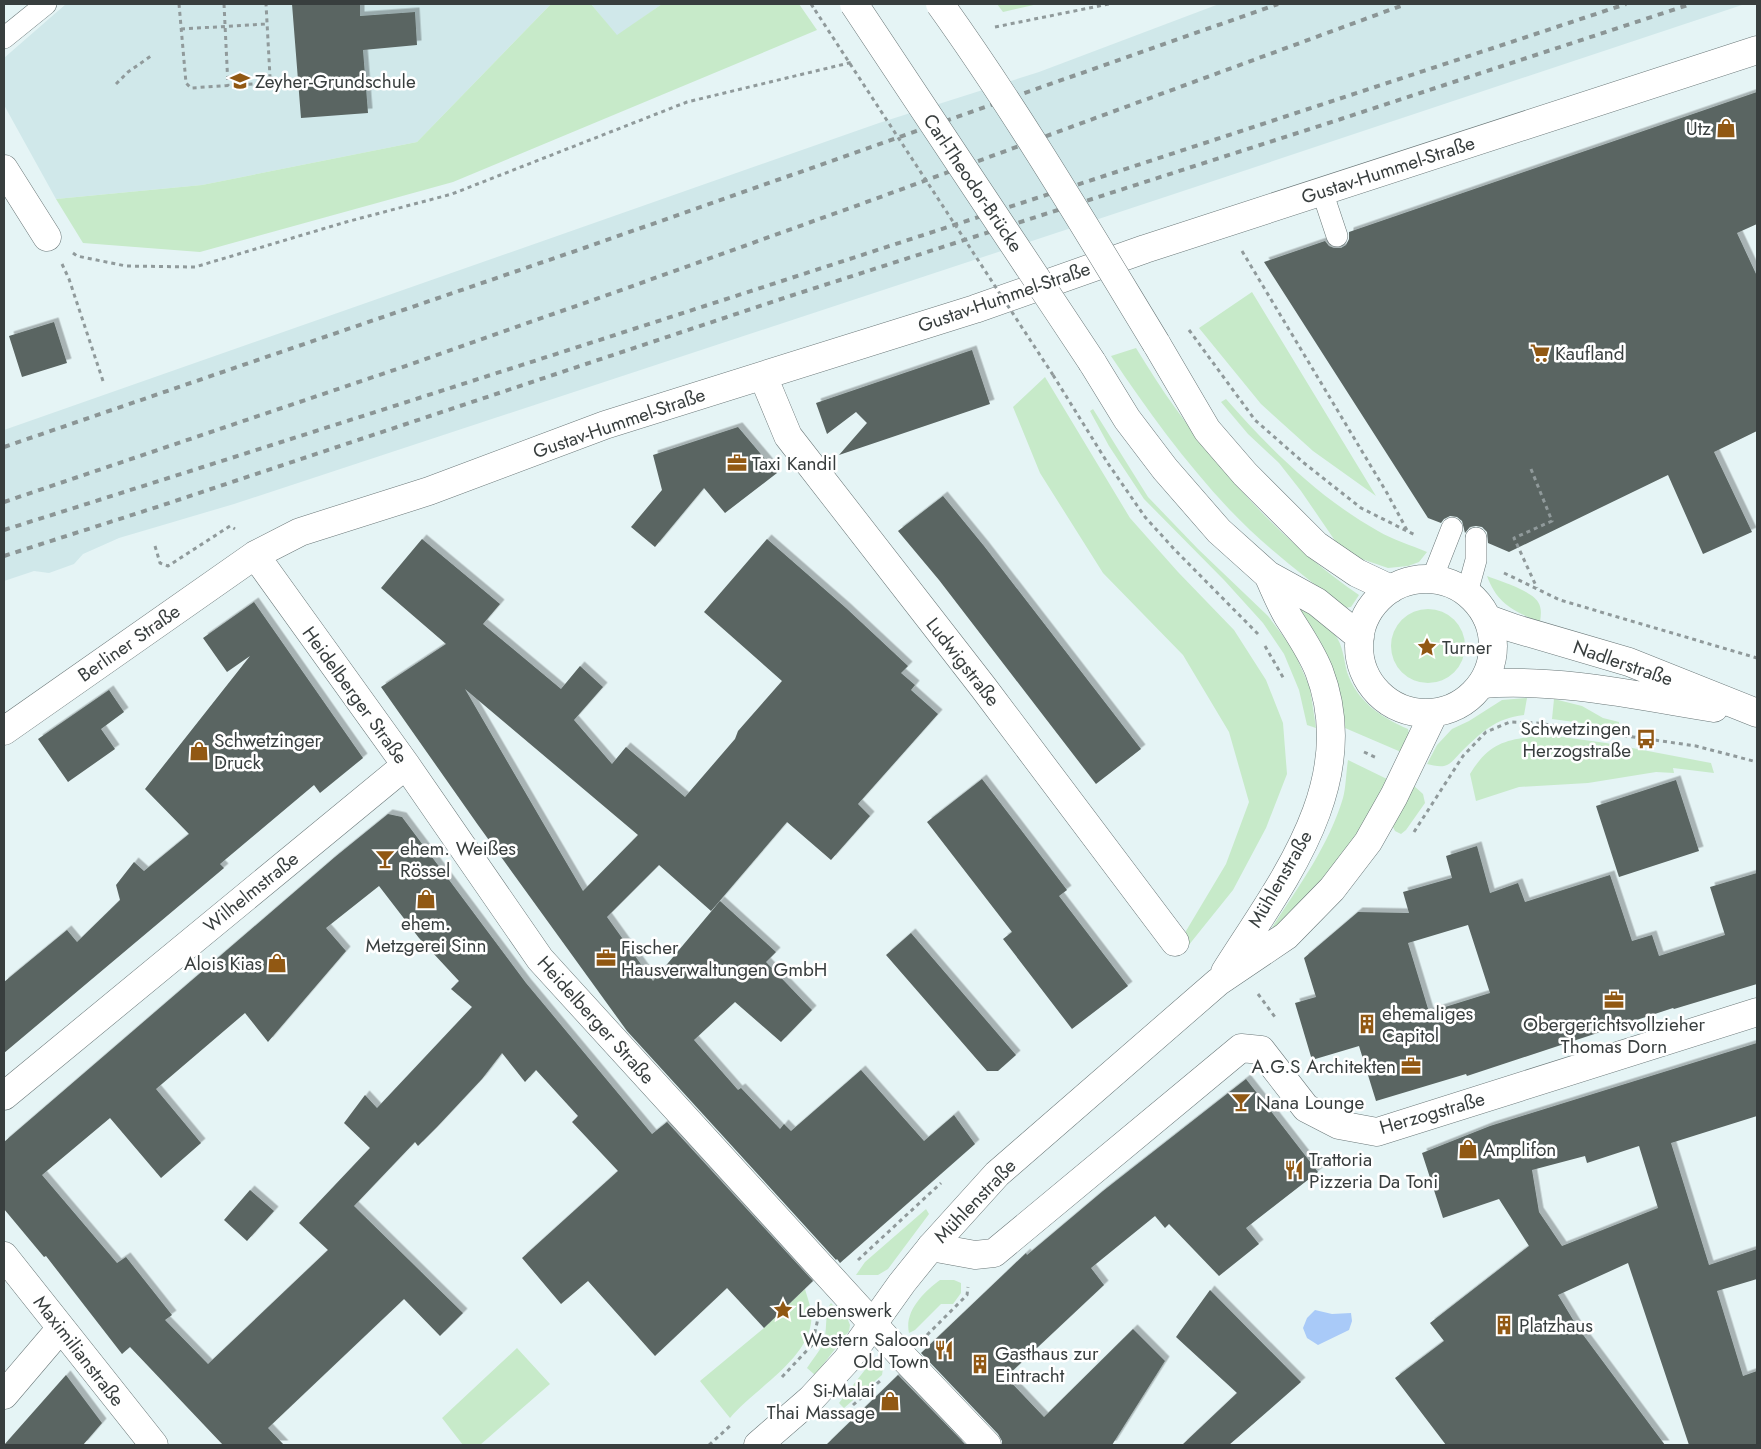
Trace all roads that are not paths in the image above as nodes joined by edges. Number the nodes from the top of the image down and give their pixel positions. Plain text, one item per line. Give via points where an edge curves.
1 (46, 4) edge
2 (854, 4) edge
3 (940, 4) edge
4 (4, 38) edge
5 (1757, 50) edge
6 (4, 169) edge
7 (1322, 191) junction
8 (1337, 236) dead end
9 (48, 237) road end
10 (763, 376) junction
11 (1452, 528) dead end
12 (1476, 538) dead end
13 (255, 555) junction
14 (1268, 574) junction
15 (1432, 579) junction
16 (1391, 589) junction
17 (1467, 593) junction
18 (1488, 619) junction
19 (1360, 637) junction
20 (1482, 684) junction
21 (1434, 713) junction
22 (1757, 714) edge
23 (4, 731) edge
24 (406, 765) junction
25 (1174, 942) dead end
26 (1218, 982) junction
27 (1757, 1012) edge
28 (4, 1096) edge
29 (931, 1247) junction
30 (4, 1256) edge
31 (874, 1324) junction
32 (61, 1328) junction
33 (4, 1395) edge
34 (154, 1445) edge
35 (758, 1445) edge
36 (987, 1445) edge

1 - 4 lane
2 - 14 street, Carl-Theodor-Brücke, bridge via 1092,362 1127,420 1164,469 1219,531
3 - 16 street, bridge via 1038,148 1207,430 1245,474 1316,545 1358,574
5 - 7 street, Gustav-Hummel-Straße
6 - 9 street
7 - 8 lane
7 - 10 street, Gustav-Hummel-Straße via 975,309
10 - 13 street, Gustav-Hummel-Straße via 605,425 429,491 300,532
10 - 25 street, Ludwigstraße via 788,436 983,687
11 - 15 lane
12 - 17 lane via 1476,560
13 - 23 street, Berliner Straße
13 - 24 street, Heidelberger Straße
14 - 19 street via 1317,602
14 - 26 street, Mühlenstraße via 1319,672 1329,707 1332,743 1326,781 1316,814 1294,862
15 - 16 street via 1411,581
15 - 17 street
16 - 19 street via 1370,610
17 - 18 street
18 - 20 street via 1494,641 1491,663
18 - 22 street, Nadlerstraße via 1629,662
19 - 21 street via 1360,657 1366,677 1378,693 1394,706 1414,713
20 - 21 street via 1470,698
20 - 22 street, Nadlerstraße via 1544,683
21 - 26 street, Mühlenstraße via 1372,834 1332,889 1286,936
24 - 28 street, Wilhelmstraße
24 - 31 street, Heidelberger Straße via 540,959
26 - 29 street, Mühlenstraße via 997,1174
27 - 29 street, Herzogstraße via 1377,1132 1339,1125 1306,1108 1261,1050 1241,1048 994,1253 975,1255
29 - 31 street, Mühlenstraße
30 - 32 street, Maximilianstraße
31 - 35 street, Mühlenstraße via 811,1399
31 - 36 street, Heidelberger Straße
32 - 33 street
32 - 34 street, Maximilianstraße

